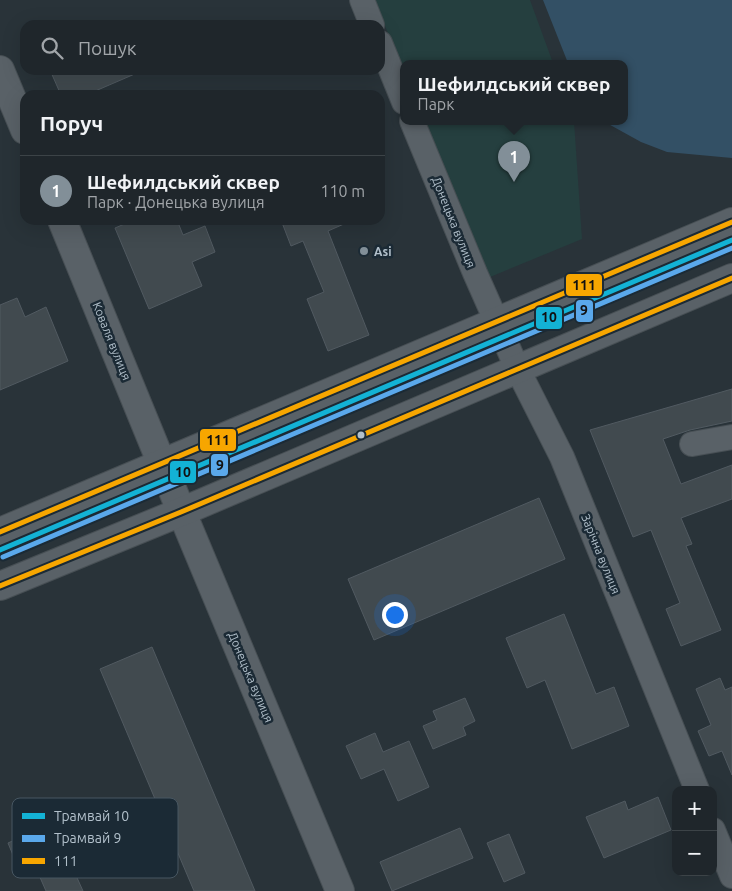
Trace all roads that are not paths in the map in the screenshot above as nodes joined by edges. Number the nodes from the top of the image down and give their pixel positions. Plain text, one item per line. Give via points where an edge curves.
1 (362, 0) edge
2 (370, 20) edge
3 (385, 55) edge
4 (0, 70) edge
5 (400, 92) edge
6 (20, 118) edge
7 (414, 125) edge
8 (732, 222) edge
9 (64, 225) edge
10 (732, 278) edge
11 (497, 322) junction
12 (517, 368) junction
13 (732, 437) edge
14 (692, 444) dead end
15 (161, 463) junction
16 (181, 512) junction
17 (0, 532) edge
18 (0, 586) edge
19 (695, 786) edge
20 (713, 831) edge
21 (732, 876) edge
22 (340, 891) edge

1 - 2 street
3 - 5 street
4 - 6 street
7 - 11 street, Донецька вулиця
8 - 11 street
9 - 15 street, Коваля вулиця
10 - 12 street
11 - 12 street, Зарічна вулиця
11 - 15 street
12 - 16 street
12 - 19 street, Зарічна вулиця via 562,457
13 - 14 street
15 - 16 street, Донецька вулиця
15 - 17 street
16 - 18 street
16 - 22 street, Донецька вулиця
20 - 21 street

